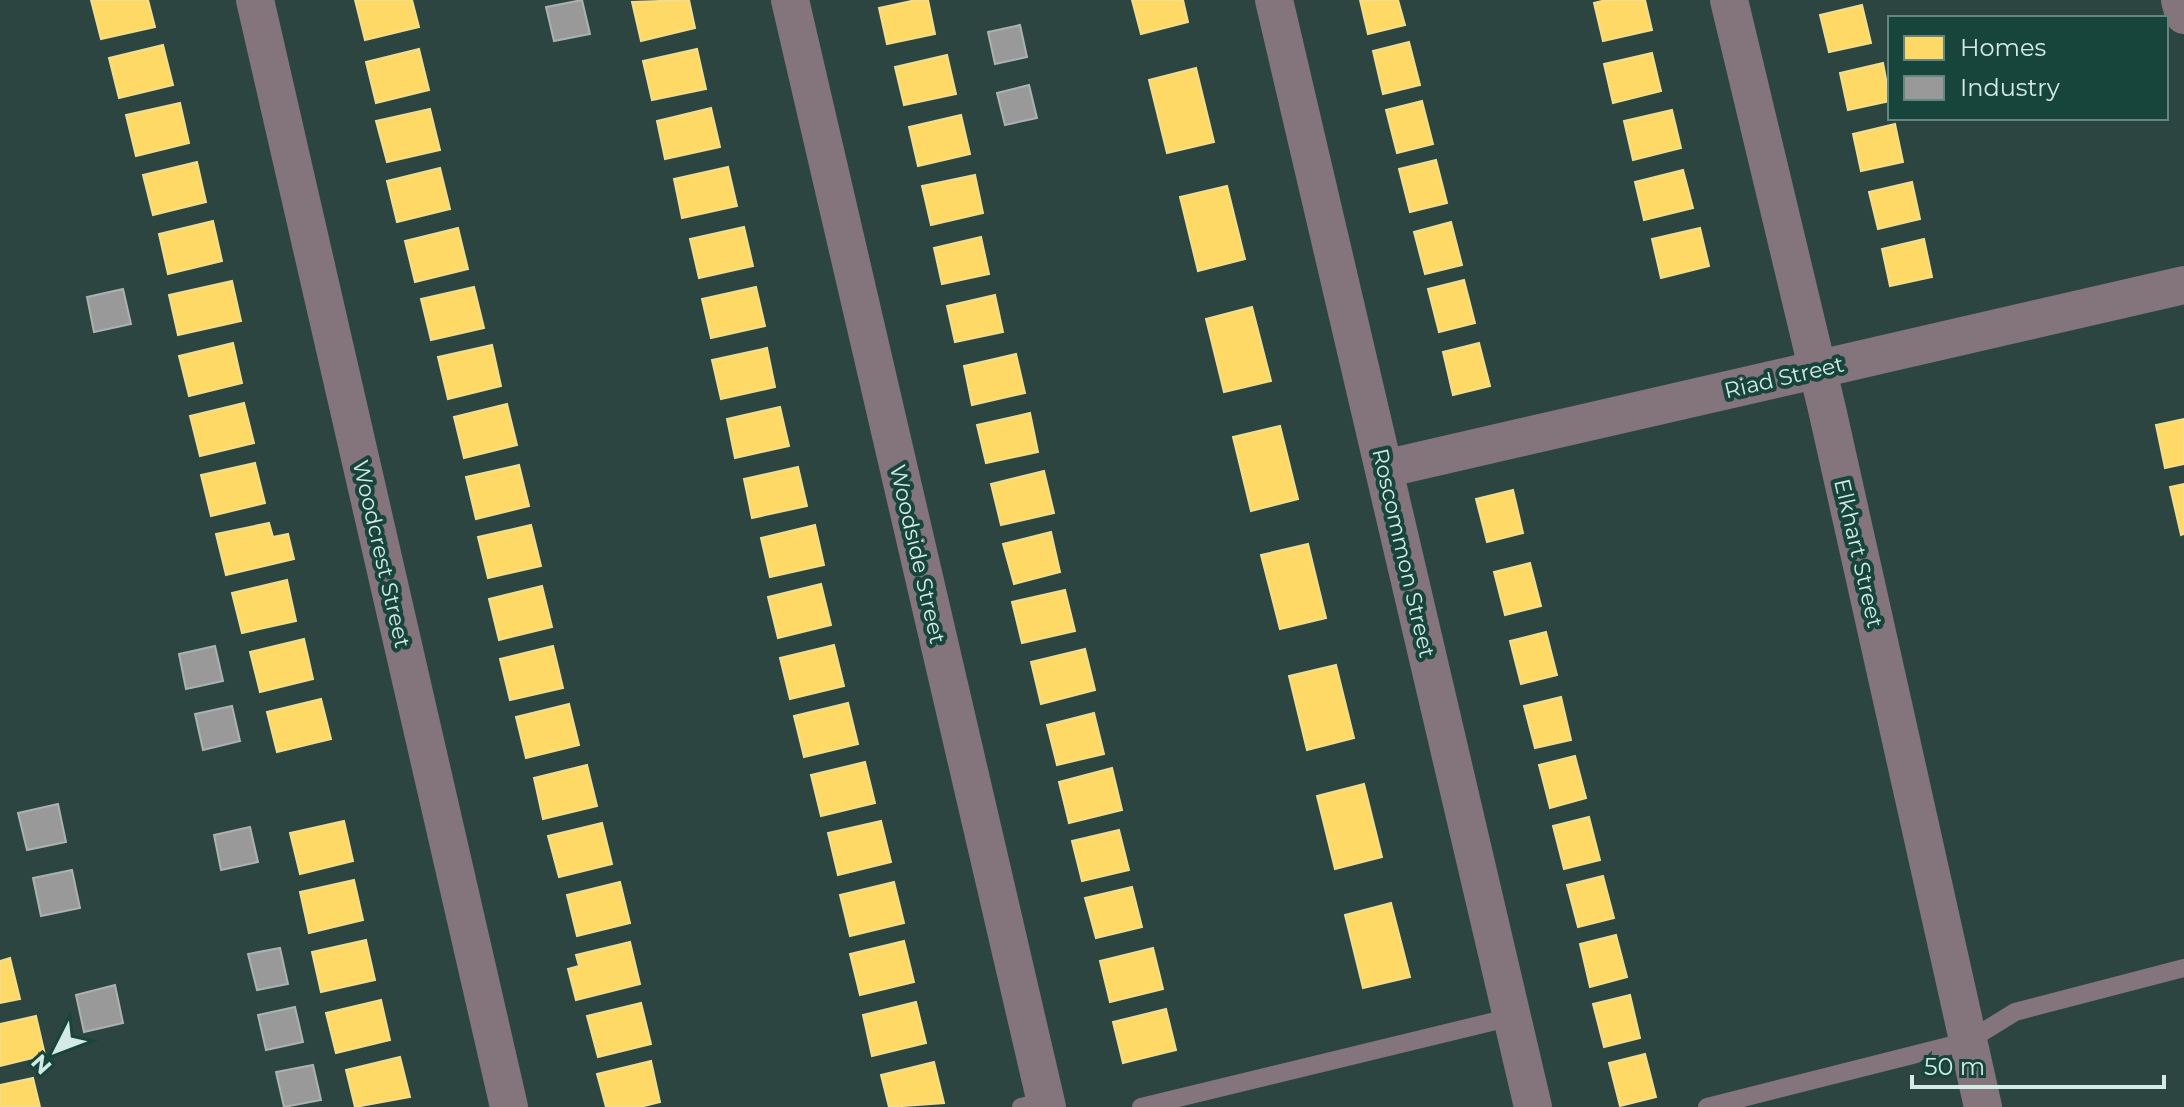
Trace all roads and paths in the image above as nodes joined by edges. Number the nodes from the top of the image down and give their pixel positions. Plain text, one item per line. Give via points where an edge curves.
1 (255, 0) edge
2 (790, 0) edge
3 (1274, 0) edge
4 (1729, 0) edge
5 (2180, 0) edge
6 (2184, 15) edge
7 (2184, 285) edge
8 (1817, 369) junction
9 (1384, 469) junction
10 (2184, 968) edge
11 (1512, 1017) junction
12 (1968, 1041) junction
13 (1038, 1105) edge
14 (509, 1107) edge
15 (1141, 1107) edge
16 (1533, 1107) edge
17 (1707, 1107) edge
18 (1983, 1107) edge

1 - 14 street, Woodcrest Street
2 - 13 street, Woodside Street
3 - 9 street, Roscommon Street
4 - 8 street, Elkhart Street
5 - 6 street
7 - 8 street, Riad Street
8 - 9 street, Riad Street
8 - 12 street, Elkhart Street
9 - 11 street, Roscommon Street
10 - 12 lane via 2015,1012
11 - 15 lane
11 - 16 street, Roscommon Street
12 - 17 lane
12 - 18 street, Elkhart Street

